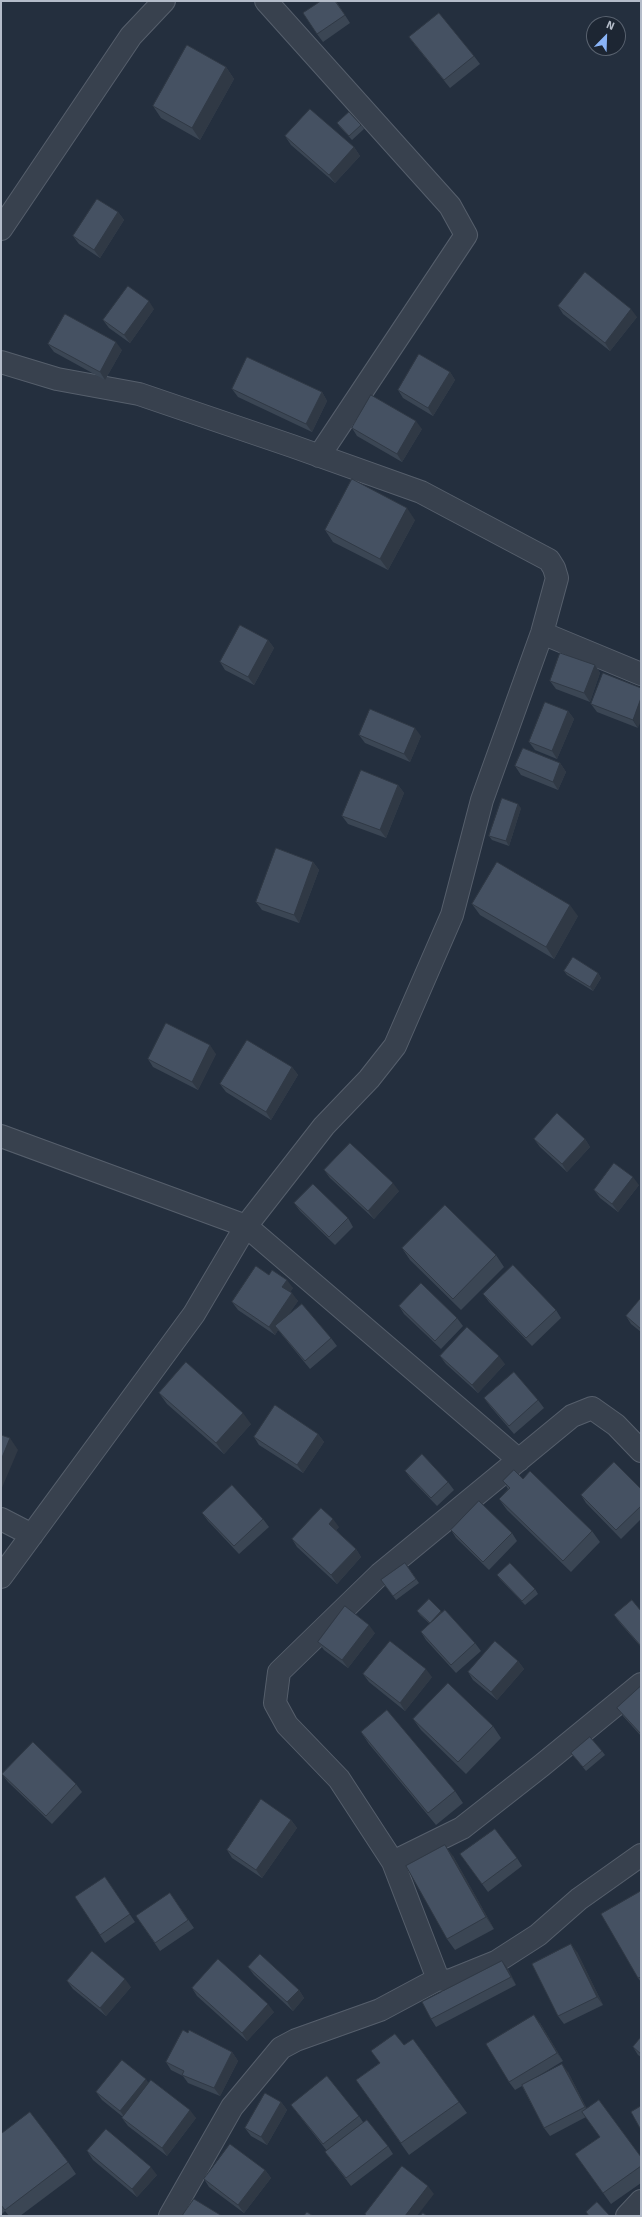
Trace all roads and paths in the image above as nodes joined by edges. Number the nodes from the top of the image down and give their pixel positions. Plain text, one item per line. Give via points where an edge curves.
1 (164, 1) edge
2 (266, 1) edge
3 (1, 229) edge
4 (1, 362) edge
5 (319, 456) junction
6 (542, 633) junction
7 (641, 674) edge
8 (1, 1136) edge
9 (246, 1226) junction
10 (641, 1451) edge
11 (519, 1460) junction
12 (1, 1519) edge
13 (32, 1535) junction
14 (1, 1577) edge
15 (641, 1684) edge
16 (641, 1855) edge
17 (393, 1862) junction
18 (438, 1979) junction
19 (641, 2201) edge
20 (170, 2216) edge
21 (627, 2216) edge

1 - 3 street via 131,36
2 - 5 street via 450,206 466,235
4 - 5 street via 57,379 139,394
5 - 6 street via 421,492 549,560 557,578
6 - 7 street
6 - 9 street via 482,800 452,915 395,1046 369,1079 324,1126
8 - 9 street
9 - 11 street
9 - 13 street via 194,1314
10 - 11 street via 616,1425 592,1408 572,1416
11 - 17 street via 380,1574 279,1672 275,1703 287,1725 340,1779
12 - 13 street
13 - 14 street
15 - 17 street via 560,1752 462,1828
16 - 18 street via 579,1899 538,1935 496,1962 449,1981
17 - 18 street
18 - 20 street via 380,2010 296,2040 281,2048 232,2107
19 - 21 street

